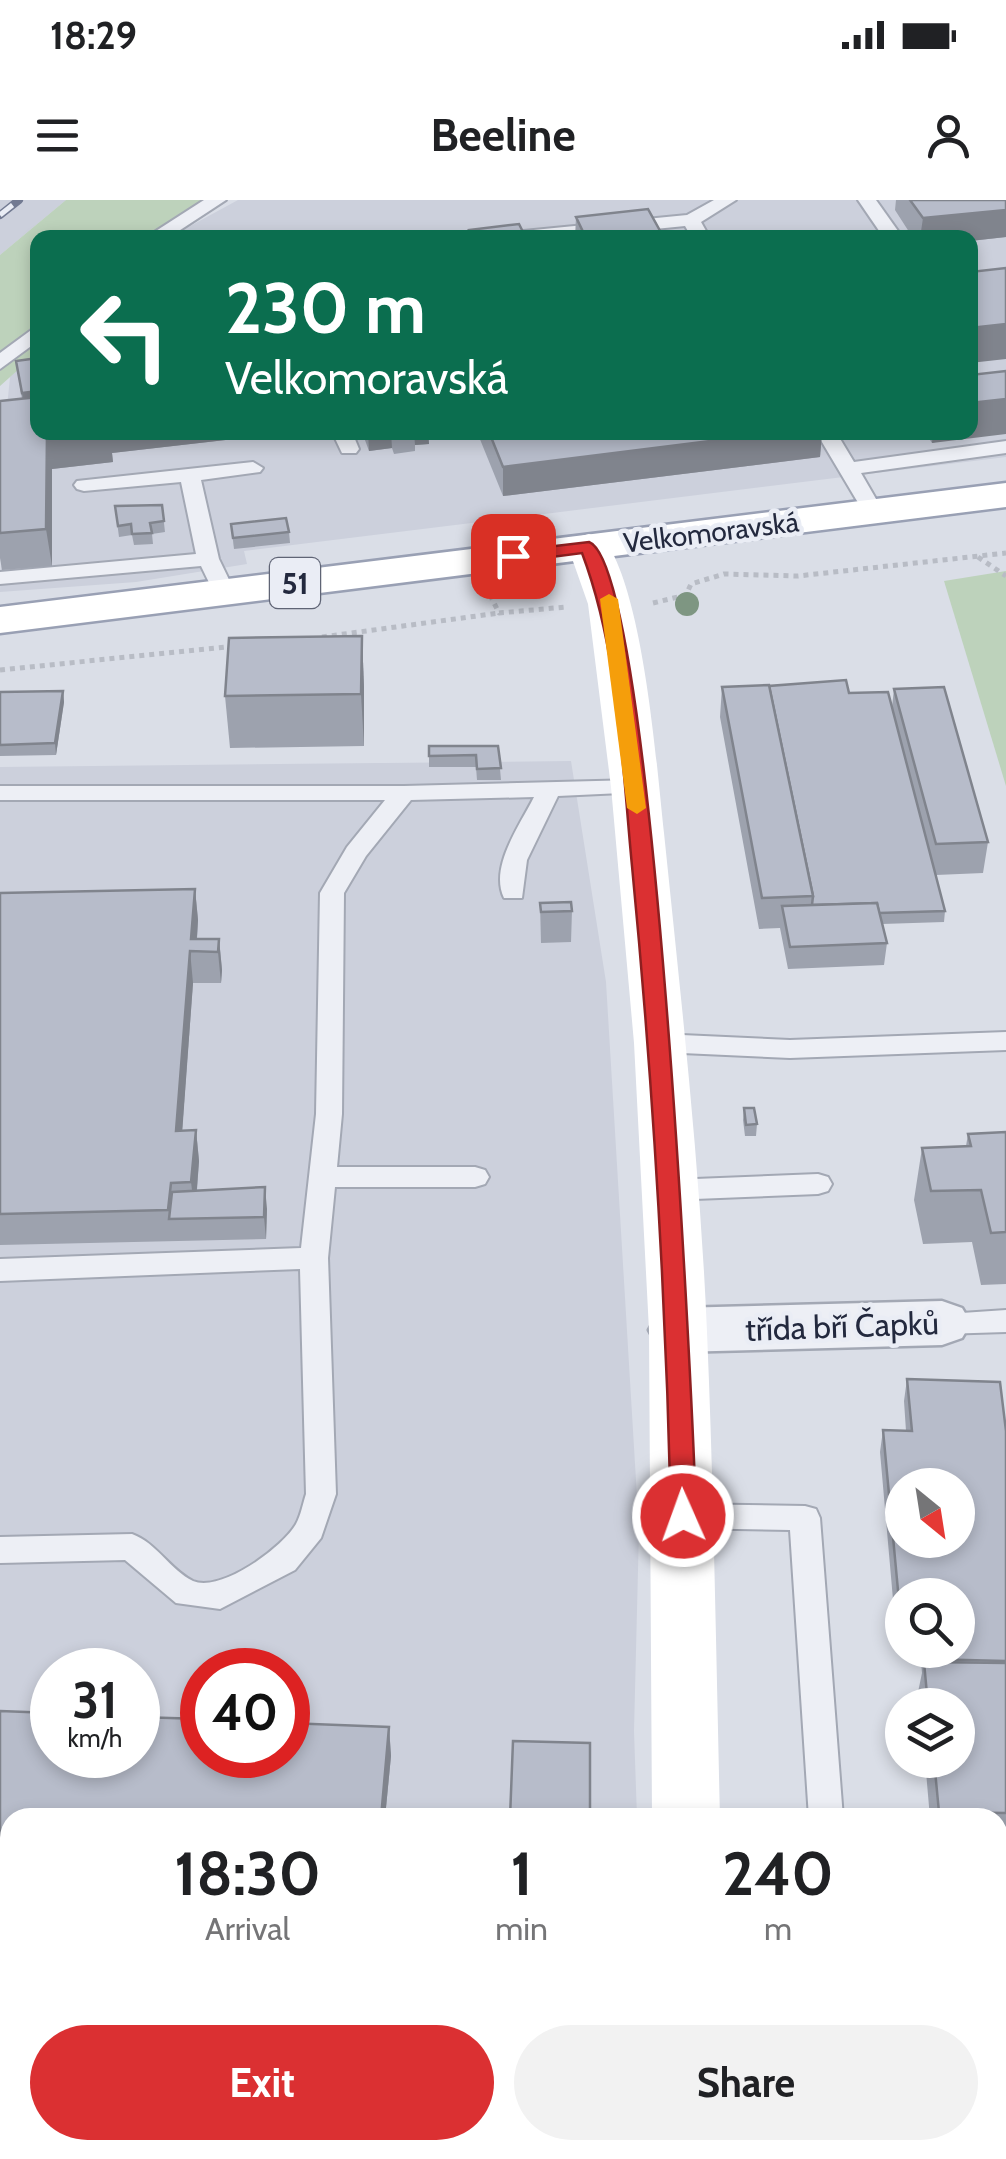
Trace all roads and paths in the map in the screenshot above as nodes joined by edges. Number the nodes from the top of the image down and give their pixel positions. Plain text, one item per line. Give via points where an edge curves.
1 (217, 200) edge
2 (727, 200) edge
3 (867, 200) edge
4 (691, 220) junction
5 (167, 230) edge
6 (586, 230) edge
7 (697, 230) edge
8 (888, 230) edge
9 (30, 338) edge
10 (0, 363) edge
11 (831, 440) edge
12 (1006, 446) edge
13 (252, 468) dead end
14 (848, 469) junction
15 (190, 475) junction
16 (84, 485) dead end
17 (1006, 495) edge
18 (873, 511) junction
19 (589, 547) junction
20 (1006, 552) edge
21 (977, 556) junction
22 (216, 576) junction
23 (1006, 576) edge
24 (0, 578) edge
25 (491, 599) dead end
26 (610, 604) junction
27 (499, 613) junction
28 (0, 620) edge
29 (305, 639) edge
30 (248, 644) edge
31 (0, 670) edge
32 (634, 787) junction
33 (549, 790) junction
34 (0, 793) edge
35 (404, 793) junction
36 (512, 892) dead end
37 (1006, 1042) edge
38 (660, 1044) junction
39 (475, 1177) dead end
40 (324, 1178) junction
41 (818, 1184) dead end
42 (670, 1190) junction
43 (314, 1258) junction
44 (0, 1270) edge
45 (1006, 1322) edge
46 (942, 1323) joint
47 (678, 1330) junction
48 (683, 1516) junction
49 (0, 1550) edge
50 (686, 1808) edge
51 (825, 1808) edge

1 - 5 lane
2 - 4 lane
3 - 8 lane
4 - 6 lane
4 - 7 lane
9 - 10 lane
11 - 14 lane
12 - 14 lane
13 - 15 lane
14 - 18 lane
15 - 16 lane
15 - 22 lane
17 - 18 street, Velkomoravská / 51
18 - 19 street, Velkomoravská / 51
19 - 22 street, Velkomoravská / 51
19 - 26 street
20 - 21 path
21 - 23 path
21 - 26 path via 798,576 716,574 664,602
22 - 24 lane
22 - 28 street, Velkomoravská / 51
25 - 27 path
26 - 27 path
26 - 32 street
27 - 29 path
30 - 31 path
32 - 33 lane
32 - 38 street
33 - 35 lane
33 - 36 lane via 514,860
34 - 35 lane
35 - 40 lane via 332,893
37 - 38 lane
38 - 42 street
39 - 40 lane
40 - 43 lane
41 - 42 lane
42 - 47 street
43 - 44 lane
43 - 49 lane via 321,1494 310,1528 284,1561 220,1596 187,1594 132,1547
45 - 46 lane, třída bří Čapků
46 - 47 street, třída bří Čapků
47 - 48 street
48 - 50 street
48 - 51 lane via 806,1518

